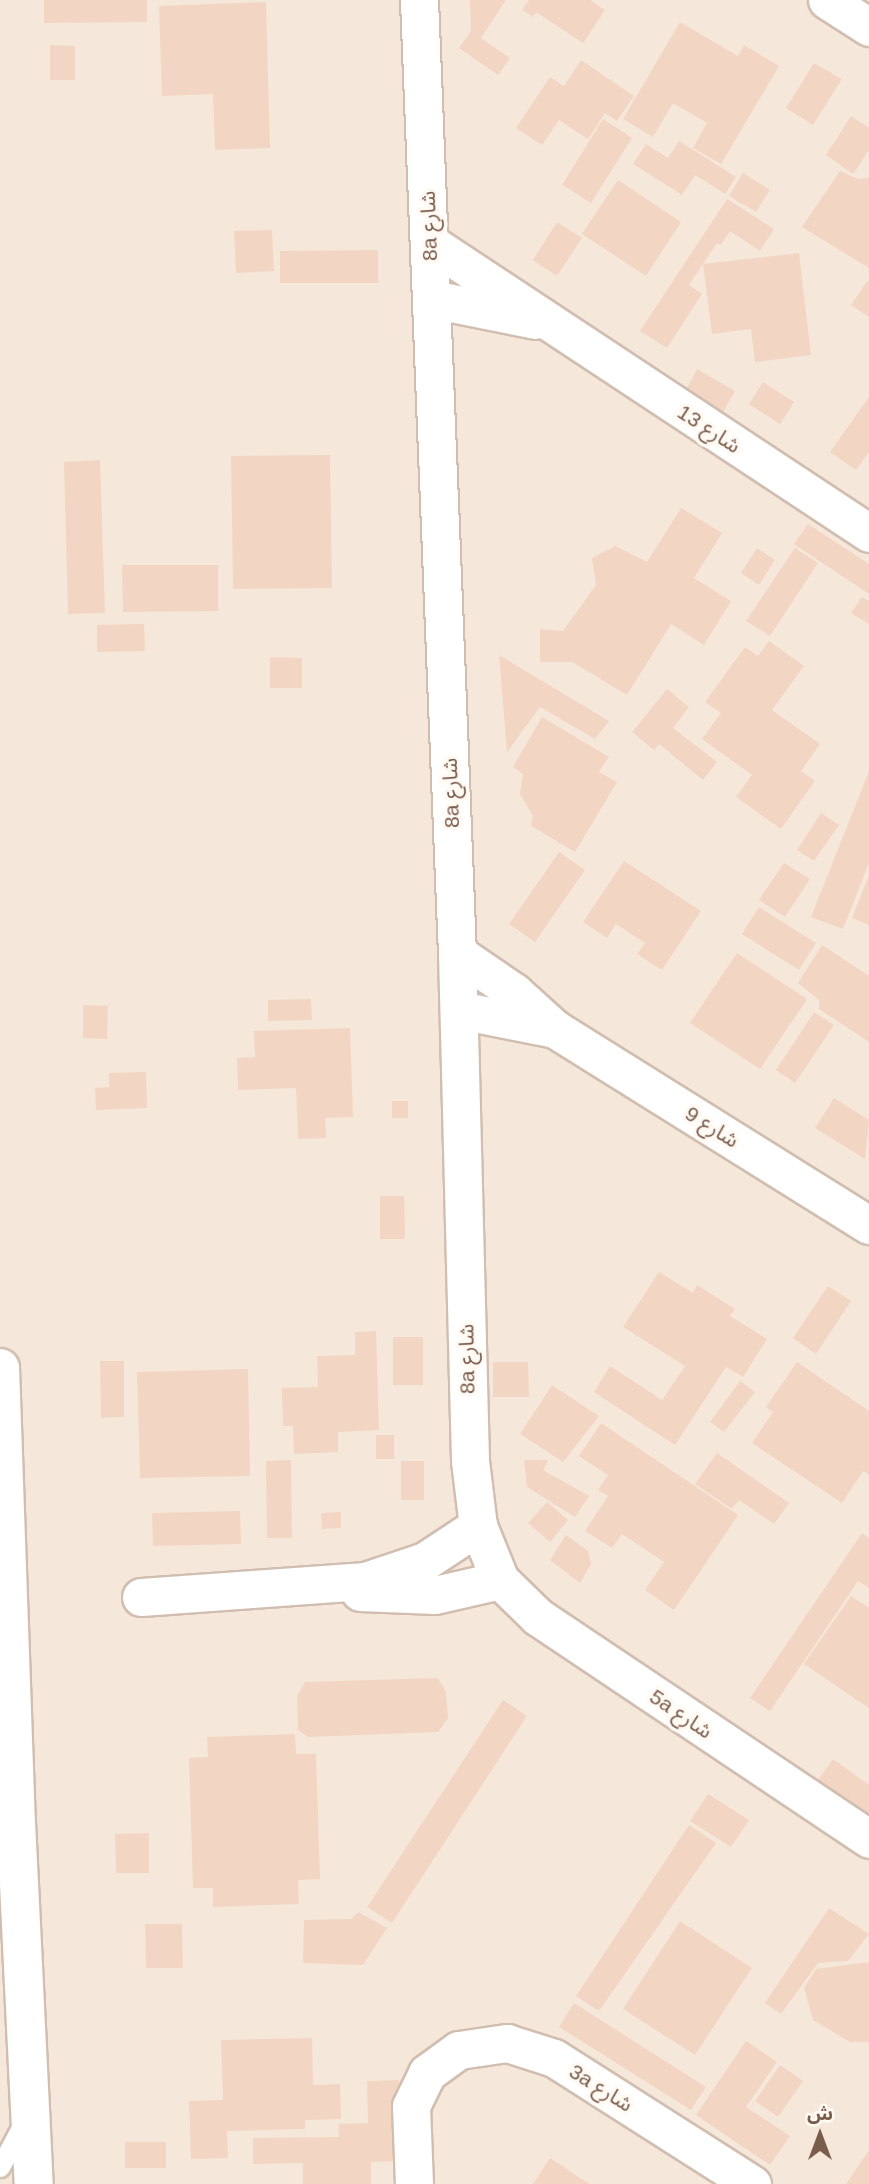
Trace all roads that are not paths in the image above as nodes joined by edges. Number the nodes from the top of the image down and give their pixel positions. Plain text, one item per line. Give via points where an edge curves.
1 (419, 0) edge
2 (827, 0) edge
3 (869, 27) edge
4 (430, 243) junction
5 (432, 299) junction
6 (550, 324) junction
7 (869, 533) edge
8 (457, 953) junction
9 (459, 1010) junction
10 (555, 1029) junction
11 (869, 1225) edge
12 (0, 1368) edge
13 (478, 1526) junction
14 (500, 1580) junction
15 (333, 1586) junction
16 (141, 1597) dead end
17 (869, 1839) edge
18 (32, 2106) junction
19 (0, 2167) edge
20 (34, 2184) edge
21 (414, 2184) edge
22 (752, 2184) edge

1 - 4 street, 8a شارع
2 - 3 street
4 - 5 street, 8a شارع
4 - 6 street, شارع 13
5 - 6 street, شارع 13
5 - 8 street, 8a شارع
6 - 7 street, شارع 13
8 - 9 street, 8a شارع
8 - 10 street, شارع 9 via 514,992
9 - 10 street, شارع 9
9 - 13 street, 8a شارع via 470,1461
10 - 11 street, شارع 9
12 - 18 main road via 15,1802
13 - 14 street, 8a شارع
13 - 15 street via 452,1546 396,1574
14 - 15 street via 424,1595 367,1594
14 - 17 street, 5a شارع via 565,1638
15 - 16 street
18 - 19 lane
18 - 20 main road
21 - 22 street, 3a شارع via 411,2106 416,2090 437,2062 483,2044 532,2048

